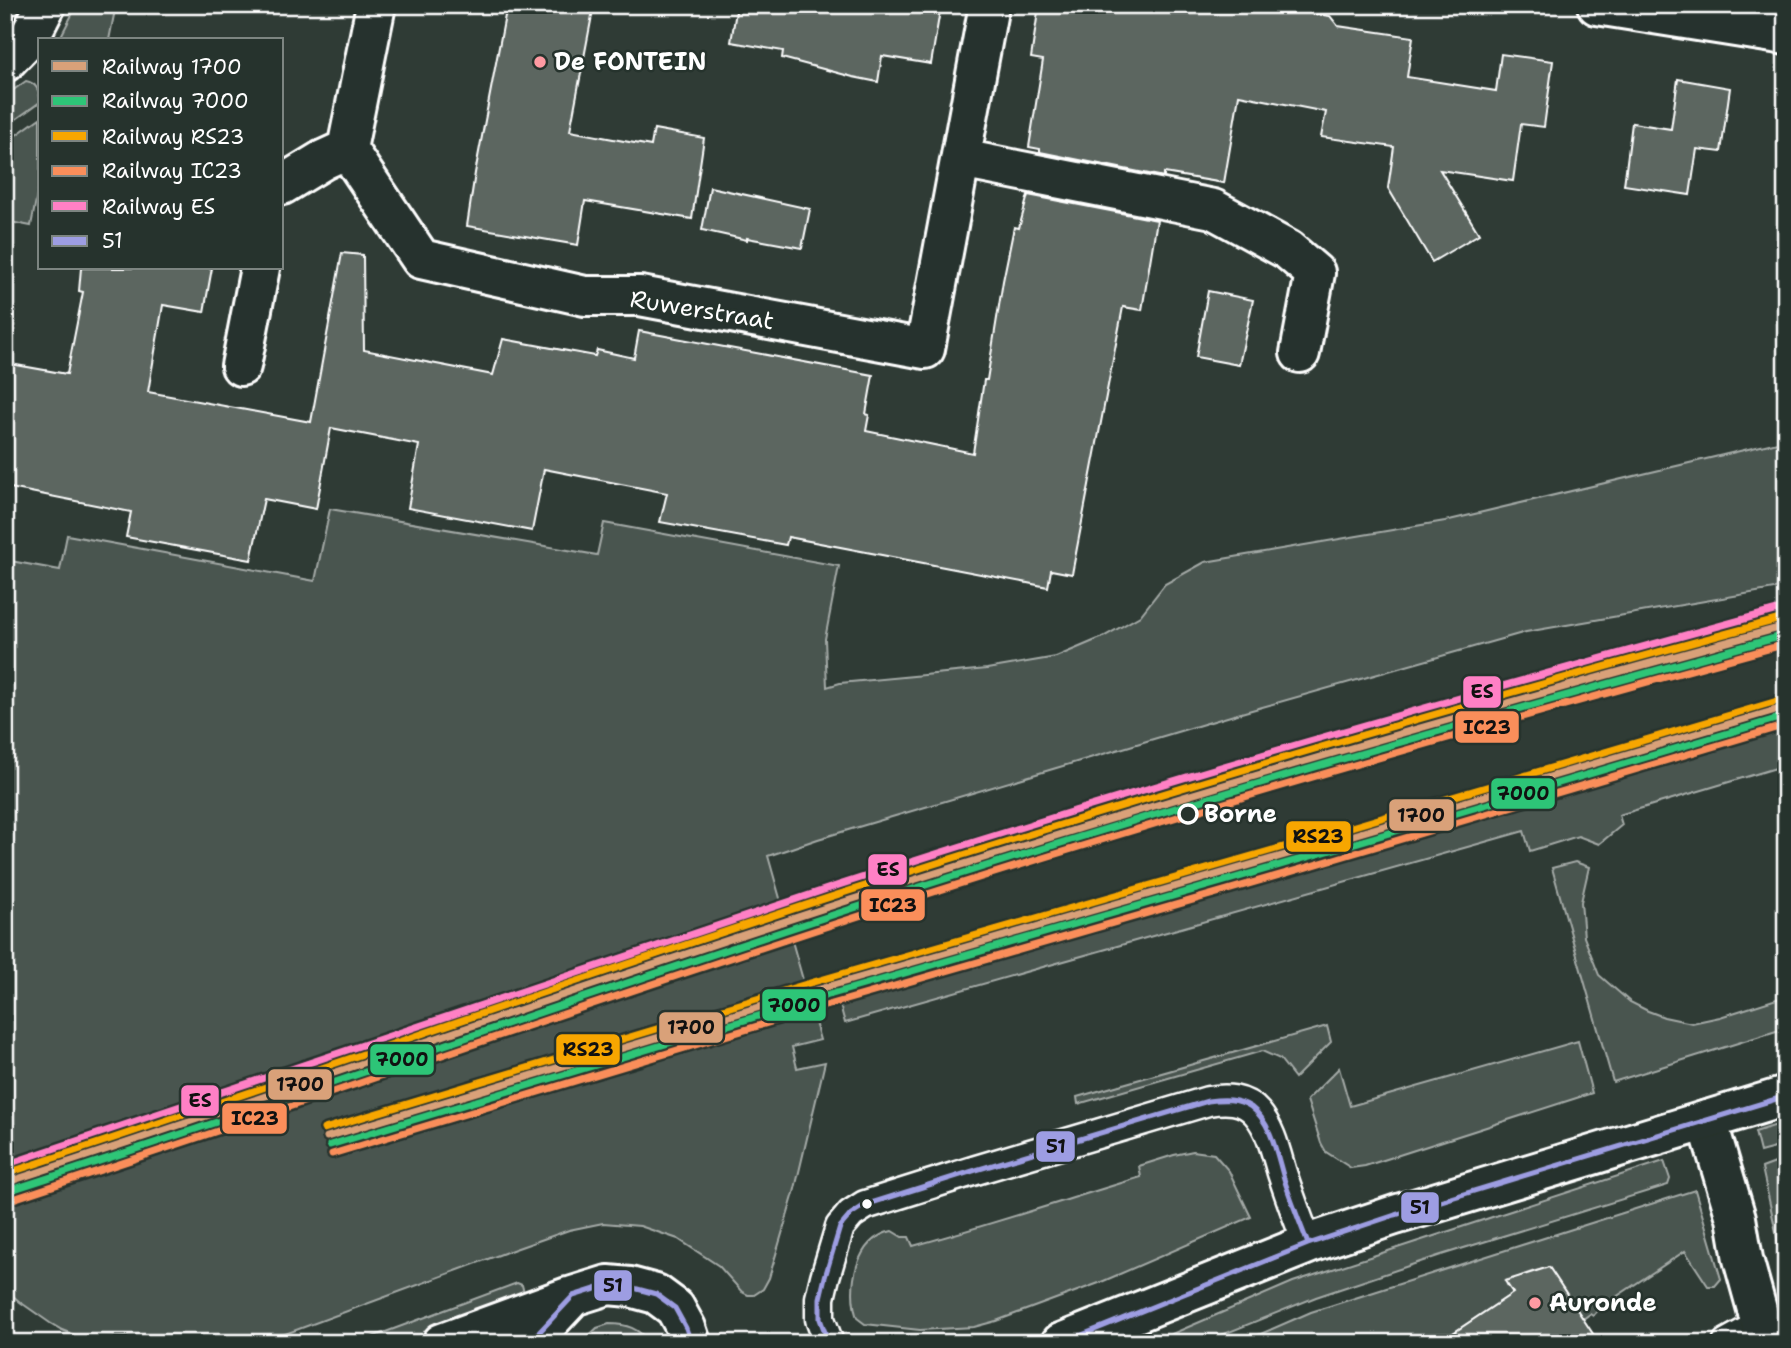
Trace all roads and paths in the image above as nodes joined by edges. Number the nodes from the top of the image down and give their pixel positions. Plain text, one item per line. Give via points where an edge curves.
1 (46, 5) edge
2 (376, 5) edge
3 (989, 5) edge
4 (1597, 5) edge
5 (1786, 35) edge
6 (5, 62) edge
7 (347, 149) junction
8 (961, 159) junction
9 (284, 184) edge
10 (260, 270) edge
11 (1300, 353) dead end
12 (241, 366) dead end
13 (1786, 1096) edge
14 (1707, 1120) junction
15 (1308, 1244) junction
16 (573, 1296) junction
17 (1765, 1333) edge
18 (442, 1343) edge
19 (529, 1343) edge
20 (691, 1343) edge
21 (829, 1343) edge
22 (1061, 1343) edge
23 (1727, 1343) edge

1 - 6 street via 30,36
2 - 7 street
3 - 8 street, Ruwerstraat
4 - 5 street
7 - 8 street, Ruwerstraat via 421,259 585,296 639,296 925,349
7 - 9 street
8 - 11 street via 1213,209 1288,250 1315,273
10 - 12 street
13 - 14 street
14 - 15 street
14 - 17 street
15 - 21 lane via 1268,1129 1243,1103 1225,1098 1208,1101 865,1205 840,1227 825,1277 820,1319
15 - 22 street
16 - 18 street
16 - 19 street
16 - 20 street via 608,1285 656,1294 675,1308
17 - 23 lane

